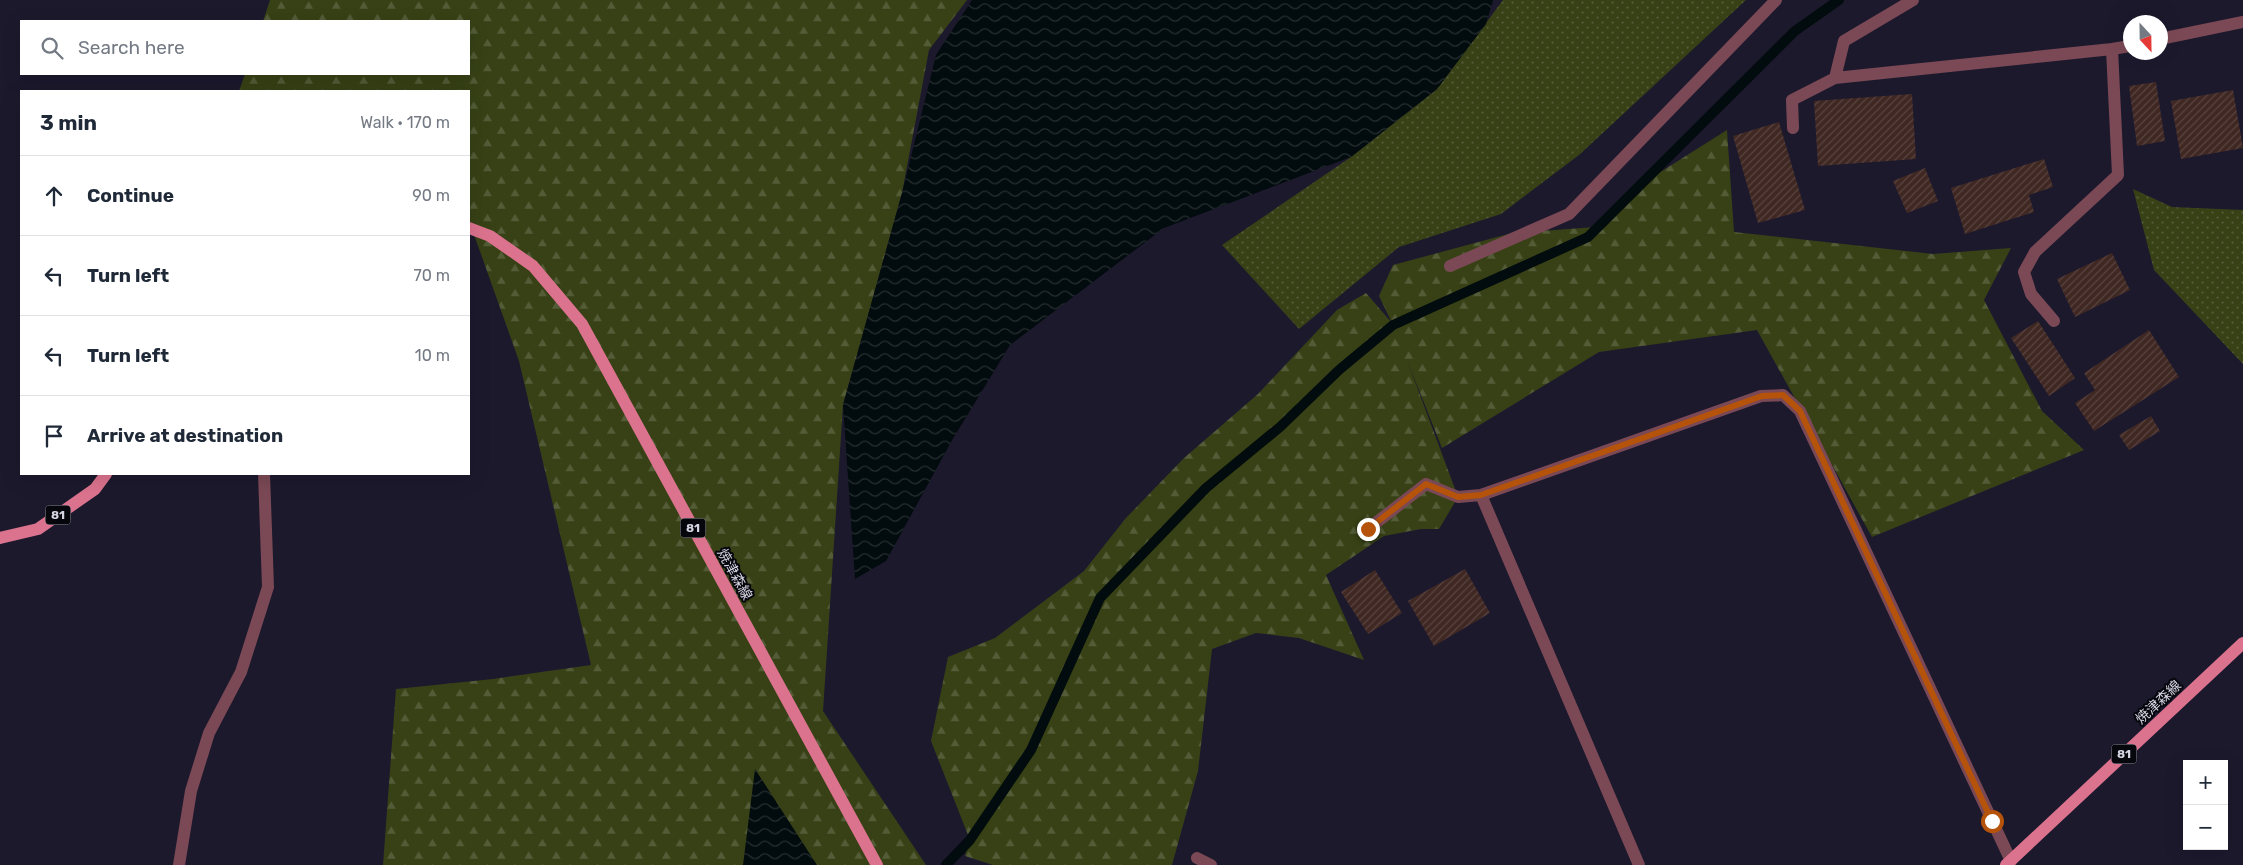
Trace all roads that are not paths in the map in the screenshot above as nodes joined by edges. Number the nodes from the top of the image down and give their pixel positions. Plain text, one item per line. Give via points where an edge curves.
1 (1776, 0) edge
2 (1913, 0) edge
3 (2243, 22) edge
4 (2168, 37) edge
5 (2123, 48) edge
6 (2112, 50) junction
7 (1835, 78) junction
8 (1793, 128) dead end
9 (470, 228) edge
10 (1450, 266) dead end
11 (2054, 321) dead end
12 (105, 475) edge
13 (264, 475) edge
14 (1481, 495) junction
15 (1368, 529) dead end
16 (0, 538) edge
17 (2243, 643) edge
18 (1197, 858) dead end
19 (2008, 863) edge
20 (877, 864) edge
21 (179, 865) edge
22 (1211, 865) edge
23 (1639, 865) edge

1 - 10 street via 1569,214
2 - 7 street via 1844,41
3 - 4 street
5 - 6 street
6 - 7 street
6 - 11 street via 2118,175 2035,252 2024,272 2031,294
7 - 8 street via 1792,100
9 - 20 main road, 焼津森線 / 81 via 490,236 533,266 582,324
12 - 16 main road, 81 via 95,489 38,529
13 - 21 street via 268,587 241,672 209,732 191,791
14 - 15 street via 1458,497 1426,484
14 - 19 street via 1762,396 1783,395 1800,411
14 - 23 street
17 - 19 main road, 焼津森線 / 81
18 - 22 street

